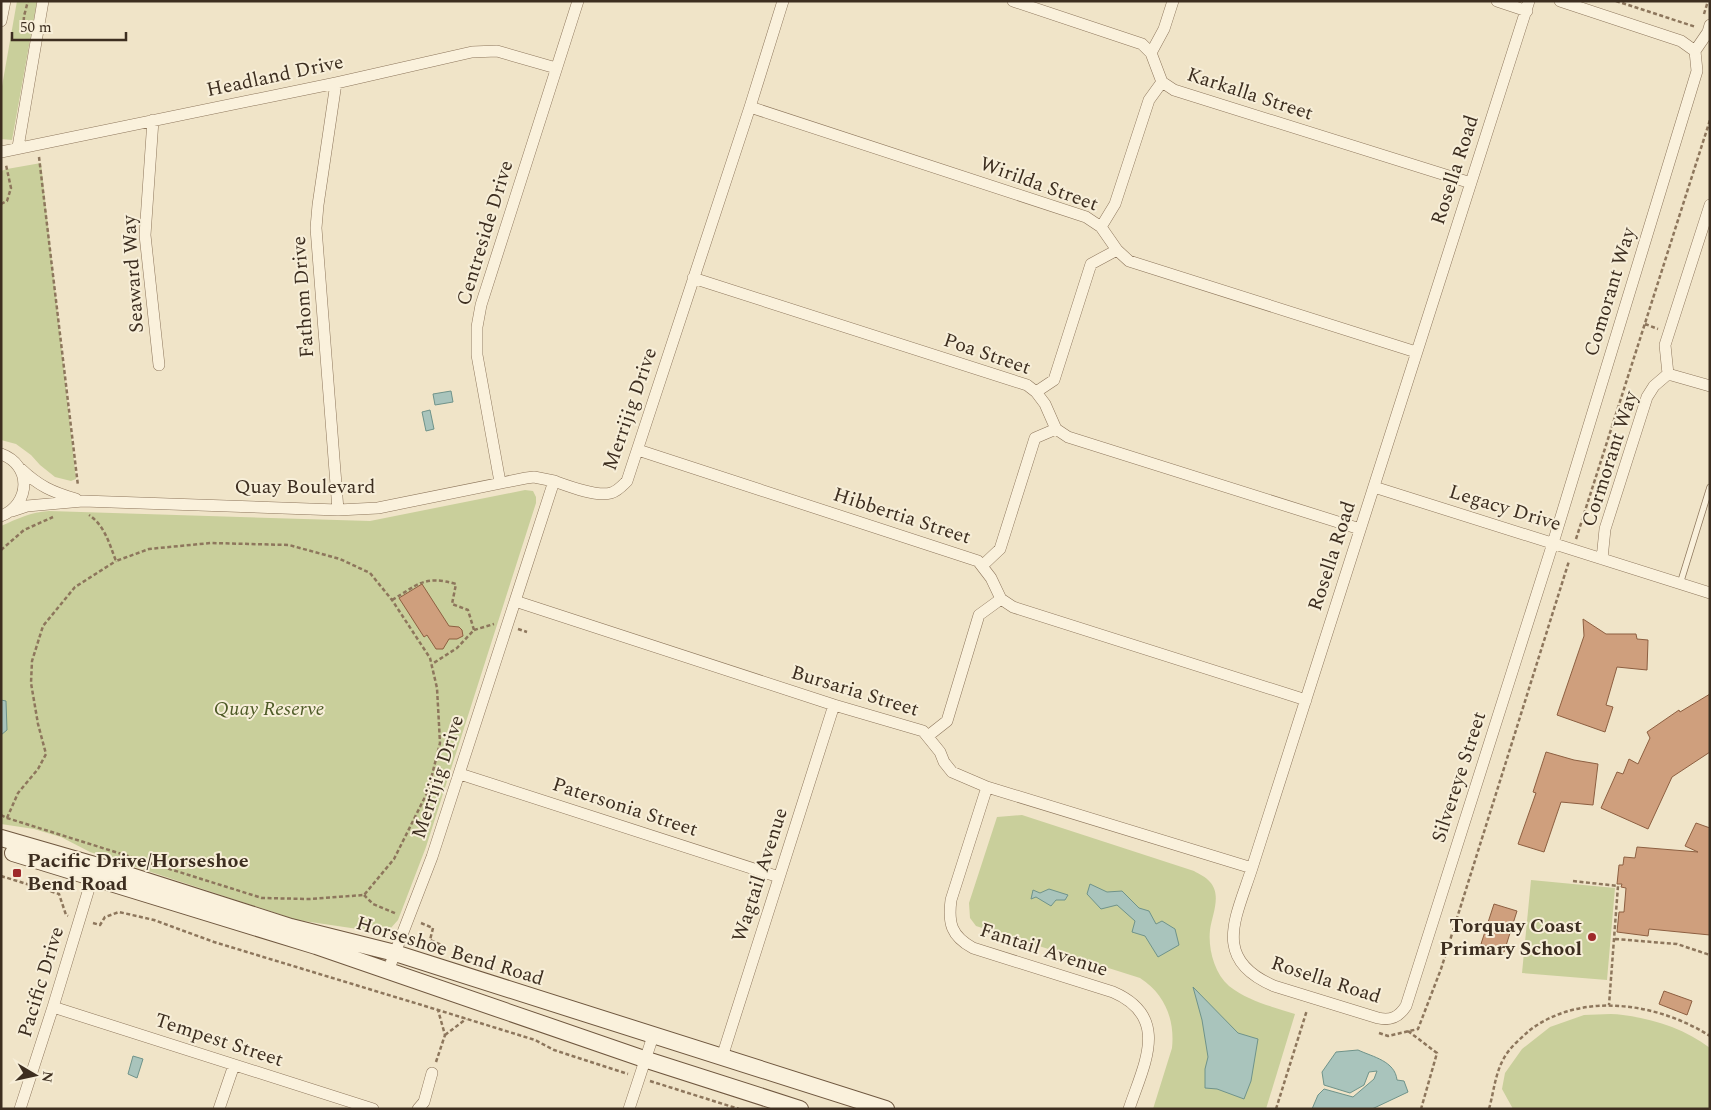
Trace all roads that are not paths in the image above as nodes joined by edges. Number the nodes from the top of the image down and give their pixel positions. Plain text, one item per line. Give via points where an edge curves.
1 (5, 1) edge
2 (43, 1) edge
3 (578, 1) edge
4 (783, 1) edge
5 (1013, 1) edge
6 (1173, 1) edge
7 (1497, 1) edge
8 (1560, 1) edge
9 (1528, 6) edge
10 (1, 21) edge
11 (1703, 24) edge
12 (1695, 51) junction
13 (1151, 53) junction
14 (556, 68) junction
15 (1162, 82) junction
16 (336, 83) junction
17 (750, 107) junction
18 (153, 120) junction
19 (18, 147) junction
20 (1, 152) edge
21 (1471, 183) junction
22 (1710, 205) edge
23 (1101, 227) junction
24 (1117, 250) junction
25 (693, 278) junction
26 (1416, 352) junction
27 (159, 365) dead end
28 (1668, 374) junction
29 (1710, 386) edge
30 (1036, 392) junction
31 (1056, 429) junction
32 (638, 450) junction
33 (1, 454) edge
34 (20, 469) junction
35 (554, 481) junction
36 (500, 482) junction
37 (1374, 487) junction
38 (1710, 487) edge
39 (84, 507) junction
40 (338, 510) junction
41 (7, 513) edge
42 (1360, 529) junction
43 (1553, 543) junction
44 (1602, 558) junction
45 (983, 565) junction
46 (1680, 584) junction
47 (1710, 593) edge
48 (1001, 599) junction
49 (514, 601) junction
50 (1306, 700) junction
51 (834, 705) junction
52 (928, 736) junction
53 (460, 774) junction
54 (987, 787) junction
55 (1, 838) edge
56 (1, 849) edge
57 (1252, 868) junction
58 (94, 872) junction
59 (779, 877) junction
60 (395, 953) junction
61 (388, 971) junction
62 (53, 1007) junction
63 (1395, 1018) joint
64 (653, 1036) junction
65 (722, 1057) junction
66 (644, 1060) junction
67 (234, 1064) junction
68 (432, 1073) road end
69 (20, 1109) edge
70 (220, 1109) edge
71 (373, 1109) edge
72 (418, 1109) edge
73 (629, 1109) edge
74 (800, 1109) edge
75 (886, 1109) edge
76 (1129, 1109) edge

1 - 10 street
2 - 19 street
3 - 14 street, Centreside Drive
4 - 17 street, Merrijig Drive
5 - 13 street via 1131,39
6 - 13 street via 1164,30
7 - 9 street
8 - 12 street via 1681,40
9 - 21 street, Rosella Road
11 - 12 street via 1708,32
12 - 43 street, Comorant Way via 1697,71
13 - 15 street, Karkalla Street
14 - 16 street, Headland Drive via 485,51
14 - 36 street, Centreside Drive via 481,305 477,327 477,355
15 - 21 street, Karkalla Street via 1186,94
15 - 23 street via 1149,100 1115,204
16 - 18 street, Headland Drive
16 - 40 street, Fathom Drive via 316,228
17 - 23 street, Wirilda Street via 1086,217
17 - 25 street, Merrijig Drive
18 - 19 street, Headland Drive
18 - 27 street, Seaward Way via 145,234
19 - 20 street, Headland Drive
21 - 26 street, Rosella Road
22 - 28 street via 1665,345
23 - 24 street, Wirilda Street
24 - 26 street, Wirilda Street via 1129,261
24 - 30 street via 1091,264 1054,380
25 - 30 street, Poa Street via 1027,385
25 - 32 street, Merrijig Drive
26 - 37 street, Rosella Road
28 - 29 street
28 - 44 street, Cormorant Way via 1647,397 1605,529
30 - 31 street, Poa Street
31 - 42 street via 1068,437
31 - 45 street via 1035,438 1000,549
32 - 35 street, Merrijig Drive via 627,482 611,494
32 - 45 street, Hibbertia Street
33 - 34 street, Quay Boulevard via 15,461
34 - 39 street, Quay Boulevard via 48,490
34 - 41 street, Quay Boulevard via 24,477 23,496
35 - 36 street, Quay Boulevard via 534,477
35 - 49 street, Merrijig Drive
36 - 40 street, Quay Boulevard via 378,508
37 - 42 street, Rosella Road
37 - 43 street, Legacy Drive
38 - 46 lane
39 - 40 street, Quay Boulevard
39 - 41 street, Quay Boulevard via 33,505
42 - 50 street, Rosella Road
43 - 44 street, Legacy Drive
43 - 63 street, Silvereye Street via 1406,1006
44 - 46 street, Legacy Drive
45 - 48 street, Hibbertia Street
46 - 47 street, Legacy Drive
48 - 50 street via 1013,607
48 - 52 street via 979,615 947,721
49 - 51 street, Bursaria Street
49 - 53 street, Merrijig Drive
50 - 57 street, Rosella Road
51 - 52 street, Bursaria Street via 923,731
51 - 59 street, Wagtail Avenue
52 - 54 street, Bursaria Street via 952,772
53 - 59 street, Patersonia Street
53 - 60 street, Merrijig Drive
54 - 57 street, Bursaria Street
54 - 76 street, Fantail Avenue via 951,900 949,916 952,930 973,948 1113,992 1139,1008 1147,1022 1149,1039
55 - 58 street, Horseshoe Bend Road
56 - 58 street, Horseshoe Bend Road
57 - 63 street, Rosella Road via 1232,936 1234,949 1248,971 1260,980 1283,989 1378,1018
58 - 60 street, Horseshoe Bend Road via 291,928
58 - 61 street, Horseshoe Bend Road
58 - 62 street, Pacific Drive
59 - 65 street, Wagtail Avenue
60 - 61 street, Merrijig Drive
60 - 64 street, Horseshoe Bend Road
61 - 66 street, Horseshoe Bend Road
62 - 67 street, Tempest Street
62 - 69 street, Pacific Drive
64 - 65 street, Horseshoe Bend Road
64 - 66 street
65 - 75 street, Horseshoe Bend Road
66 - 73 street
66 - 74 street, Horseshoe Bend Road
67 - 70 street
67 - 71 street, Tempest Street
68 - 72 street via 424,1102

